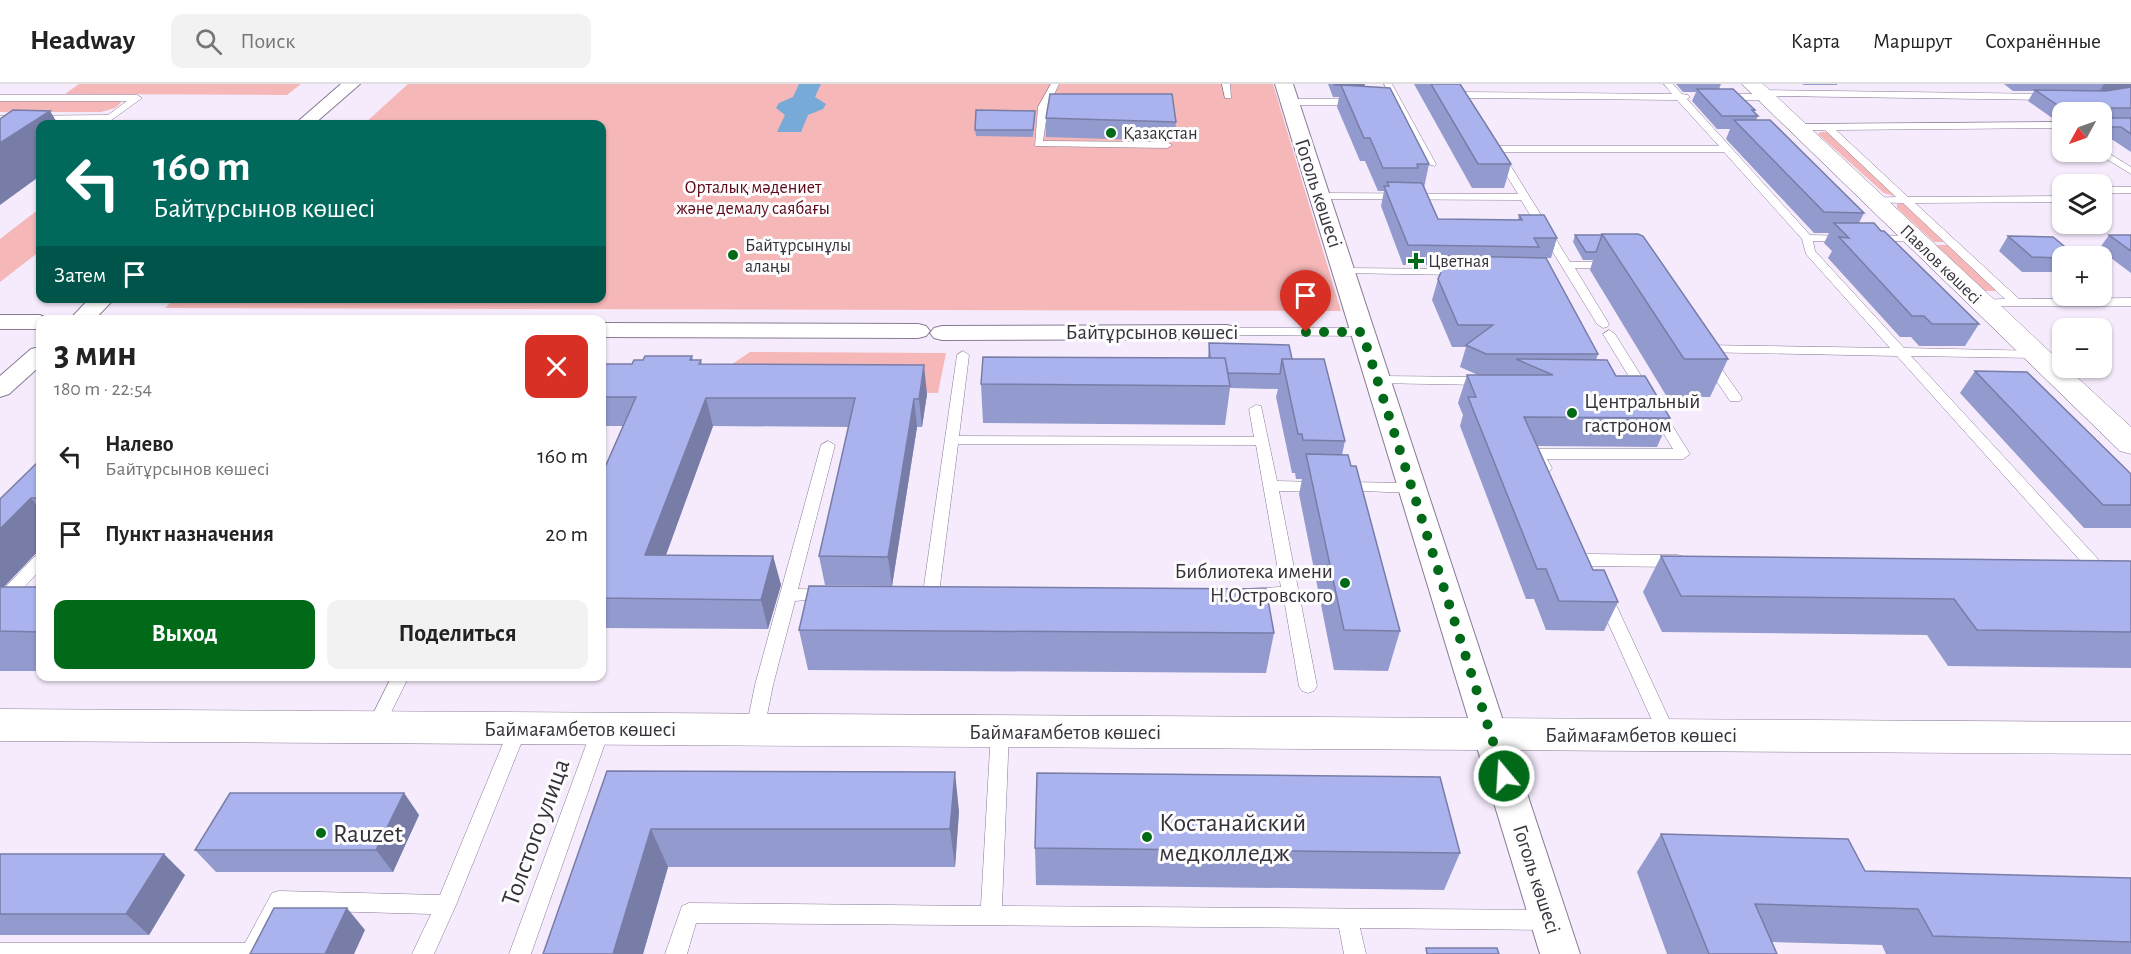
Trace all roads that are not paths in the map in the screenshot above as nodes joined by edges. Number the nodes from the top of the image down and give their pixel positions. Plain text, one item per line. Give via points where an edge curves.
1 (351, 84) edge
2 (1055, 84) edge
3 (1226, 84) edge
4 (1388, 84) edge
5 (1456, 84) edge
6 (1668, 84) edge
7 (1857, 84) edge
8 (1760, 91) edge
9 (1287, 93) edge
10 (1869, 94) junction
11 (1228, 96) dead end
12 (1685, 97) junction
13 (1712, 97) edge
14 (2064, 97) edge
15 (0, 98) edge
16 (1398, 102) junction
17 (0, 119) edge
18 (309, 120) edge
19 (2052, 126) edge
20 (1829, 128) junction
21 (1798, 132) junction
22 (1713, 134) junction
23 (1724, 134) dead end
24 (1167, 145) dead end
25 (1727, 149) junction
26 (2112, 159) edge
27 (1431, 164) edge
28 (2131, 171) edge
29 (2112, 190) edge
30 (2131, 190) edge
31 (1319, 196) junction
32 (1525, 197) junction
33 (2052, 199) edge
34 (1874, 200) junction
35 (1908, 200) junction
36 (1807, 238) junction
37 (1917, 241) junction
38 (1953, 244) junction
39 (1621, 265) edge
40 (1343, 271) junction
41 (1566, 271) junction
42 (1469, 272) edge
43 (2131, 302) edge
44 (99, 303) edge
45 (1982, 303) junction
46 (2016, 303) junction
47 (85, 315) edge
48 (0, 322) edge
49 (36, 322) edge
50 (606, 330) edge
51 (1227, 332) joint
52 (1362, 332) junction
53 (1901, 352) junction
54 (2036, 354) junction
55 (963, 355) dead end
56 (36, 358) edge
57 (1378, 380) junction
58 (1497, 381) edge
59 (0, 389) edge
60 (1735, 398) dead end
61 (1256, 409) dead end
62 (952, 440) junction
63 (1263, 441) junction
64 (2131, 444) edge
65 (828, 446) dead end
66 (1271, 486) junction
67 (1553, 486) edge
68 (1412, 488) junction
69 (1696, 561) edge
70 (2067, 562) edge
71 (2091, 562) junction
72 (2111, 562) edge
73 (36, 565) edge
74 (931, 593) edge
75 (1233, 593) edge
76 (1291, 593) junction
77 (848, 594) edge
78 (789, 595) junction
79 (0, 605) edge
80 (20, 608) edge
81 (398, 681) edge
82 (1308, 687) dead end
83 (0, 725) edge
84 (375, 728) junction
85 (518, 729) junction
86 (601, 729) junction
87 (755, 730) junction
88 (1000, 732) junction
89 (1490, 735) junction
90 (1668, 736) junction
91 (2131, 738) edge
92 (446, 905) junction
93 (991, 916) junction
94 (1348, 919) junction
95 (1550, 920) junction
96 (0, 953) edge
97 (251, 954) edge
98 (423, 954) edge
99 (520, 954) edge
100 (676, 954) edge
101 (1355, 954) edge
102 (1560, 954) edge

1 - 18 street
2 - 24 lane via 1038,144
3 - 11 lane
4 - 16 lane
5 - 12 lane via 1465,100
6 - 12 lane
7 - 10 lane
8 - 10 lane
8 - 13 lane
8 - 21 main road, Павлов көшесі
9 - 16 lane
9 - 31 street, Гоголь көшесі
10 - 14 lane
12 - 22 lane
15 - 17 lane via 137,99 110,118
16 - 27 lane
19 - 20 lane
20 - 21 lane
20 - 35 lane
21 - 34 main road, Павлов көшесі
22 - 23 lane
22 - 25 lane
25 - 32 lane via 1493,145
25 - 36 lane
26 - 28 lane
29 - 30 lane
31 - 32 lane
31 - 40 street, Гоголь көшесі
32 - 41 lane
33 - 35 lane
34 - 35 lane
34 - 37 main road, Павлов көшесі
35 - 38 lane
36 - 37 lane
36 - 53 lane via 1810,252
37 - 38 lane
37 - 45 main road, Павлов көшесі
38 - 46 lane
39 - 41 lane
40 - 42 lane
40 - 52 street, Гоголь көшесі
41 - 67 lane via 1606,329 1633,383 1683,454 1538,454
43 - 46 lane
44 - 47 street
45 - 46 lane
45 - 54 main road, Павлов көшесі
48 - 49 street
50 - 51 street, Байтұрсынов көшесі via 918,331 932,325 941,328 942,333
51 - 52 lane, Байтұрсынов көшесі
52 - 57 street, Гоголь көшесі
53 - 54 lane
53 - 60 lane via 1698,345
53 - 71 lane
54 - 64 main road, Павлов көшесі
55 - 62 lane
56 - 59 street
57 - 58 lane
57 - 68 street, Гоголь көшесі
61 - 63 lane
62 - 63 lane
62 - 74 lane
63 - 66 lane
65 - 78 lane
66 - 68 lane
66 - 76 lane
68 - 89 street, Гоголь көшесі
69 - 90 lane via 1590,565
70 - 71 lane
71 - 72 lane
73 - 79 lane
75 - 76 lane
76 - 82 lane
77 - 78 lane
78 - 87 lane
79 - 80 lane
81 - 84 lane
83 - 84 main road, Баймағамбетов көшесі
84 - 85 main road, Баймағамбетов көшесі
85 - 86 main road, Баймағамбетов көшесі
85 - 92 lane
86 - 87 main road, Баймағамбетов көшесі
86 - 99 lane, Толстого улица
87 - 88 main road, Баймағамбетов көшесі
88 - 89 main road, Баймағамбетов көшесі
88 - 93 lane
89 - 90 main road, Баймағамбетов көшесі
89 - 95 street, Гоголь көшесі
90 - 91 main road, Баймағамбетов көшесі
92 - 97 lane via 279,900
92 - 98 lane
93 - 94 lane
93 - 100 lane via 689,914
94 - 95 lane
94 - 101 lane
95 - 102 street, Гоголь көшесі
96 - 97 lane

